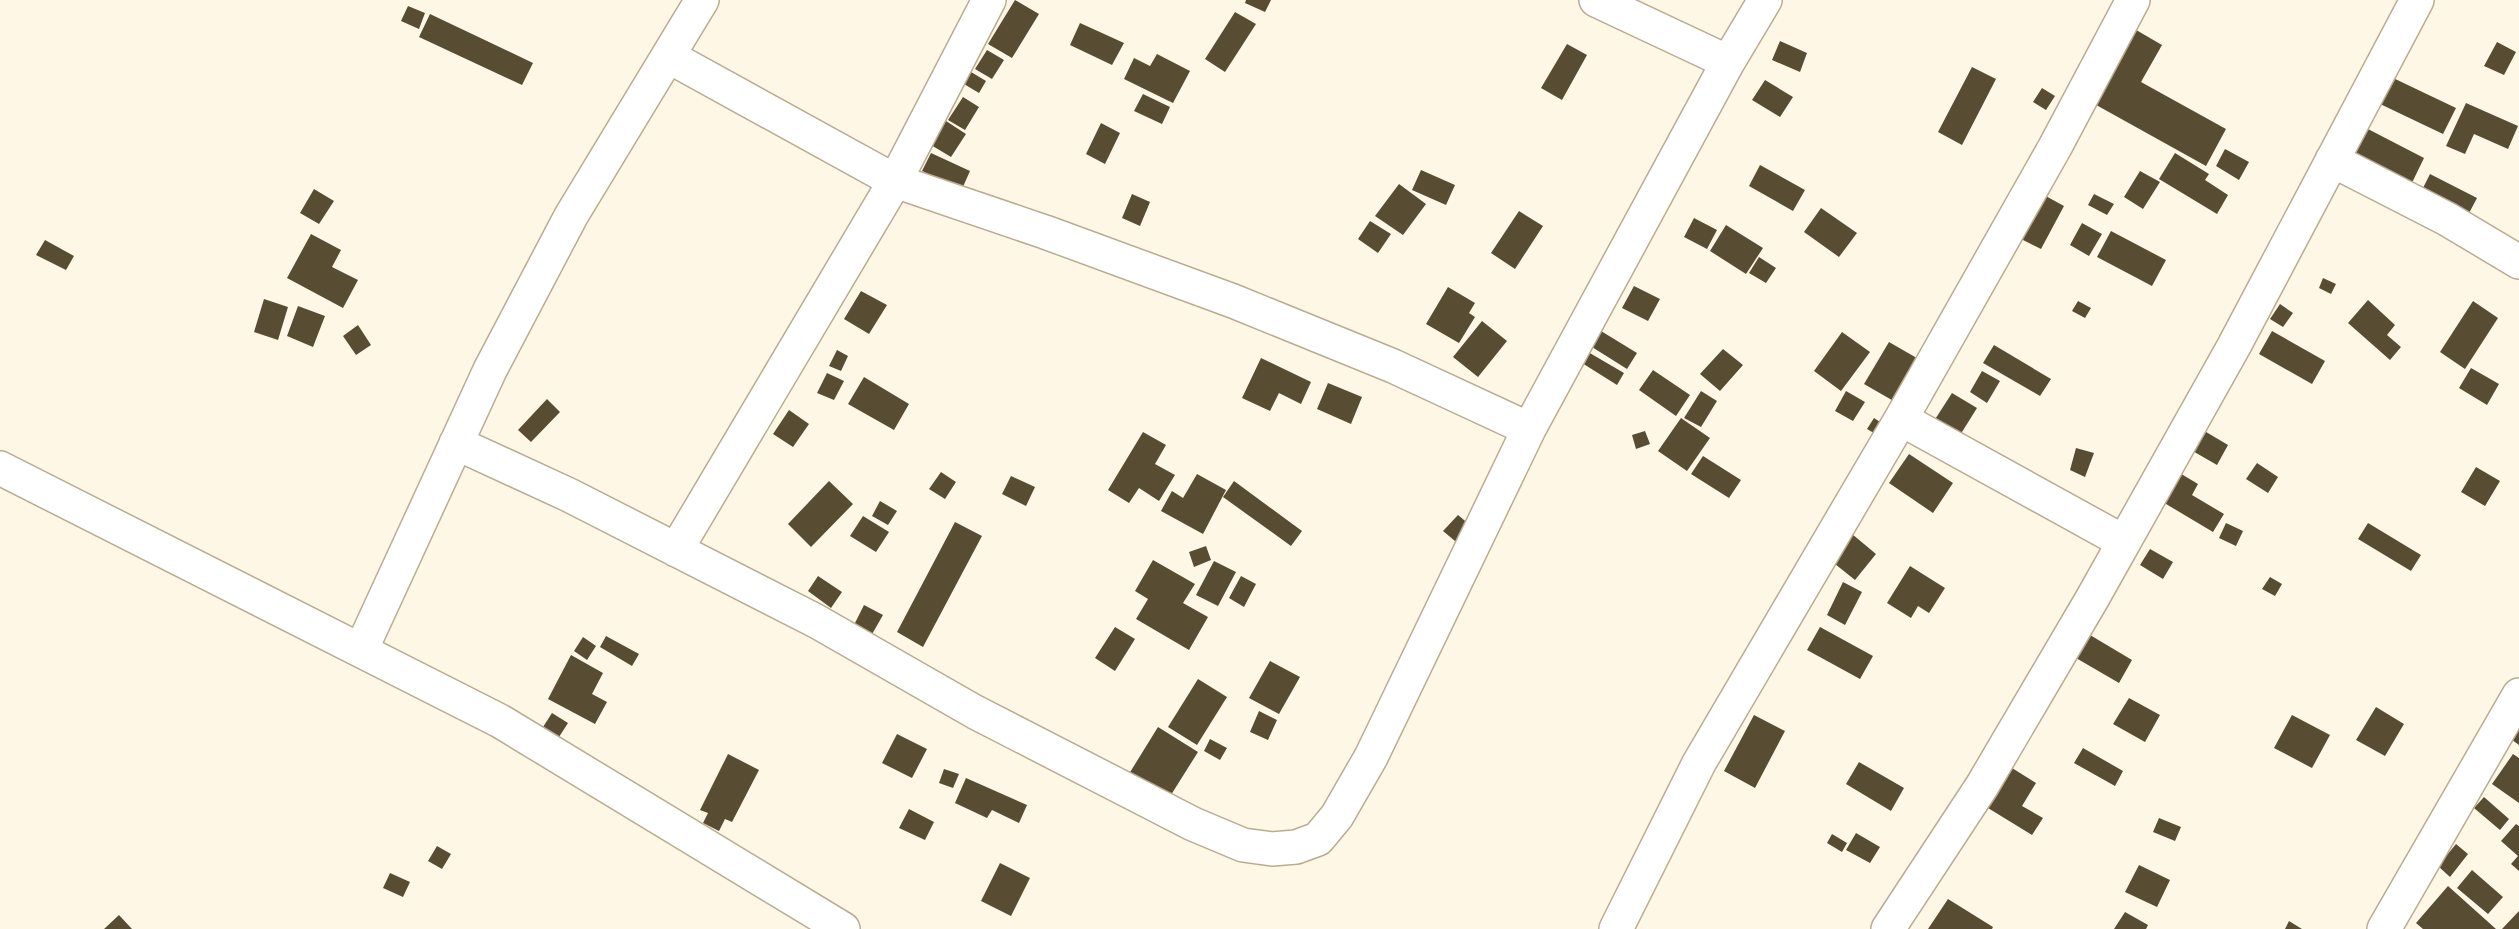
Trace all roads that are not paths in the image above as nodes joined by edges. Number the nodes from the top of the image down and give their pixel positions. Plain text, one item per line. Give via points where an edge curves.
1 (702, 0) edge
2 (989, 0) edge
3 (1596, 0) edge
4 (1766, 0) edge
5 (2133, 0) edge
6 (2417, 0) edge
7 (668, 56) junction
8 (1728, 62) junction
9 (2332, 160) junction
10 (895, 181) junction
11 (2519, 262) edge
12 (1901, 419) junction
13 (1529, 429) junction
14 (456, 443) junction
15 (0, 468) edge
16 (2124, 542) junction
17 (676, 550) junction
18 (361, 650) junction
19 (2519, 695) edge
20 (843, 929) edge
21 (1616, 929) edge
22 (1888, 929) edge
23 (2384, 929) edge

1 - 7 street
2 - 10 street
3 - 8 street
4 - 8 street
5 - 12 street
6 - 9 street
7 - 10 street
7 - 14 street via 571,216
8 - 13 street
9 - 11 street via 2447,219
9 - 16 street
10 - 13 street via 1233,301 1393,366
10 - 17 street
12 - 16 street
12 - 21 street via 1700,764
13 - 17 street via 1371,757 1337,816 1318,839 1296,847 1243,845 1193,824 975,712 816,621
14 - 17 street
14 - 18 street
15 - 18 street
16 - 22 street via 1982,786
18 - 20 street via 500,722
19 - 23 street

